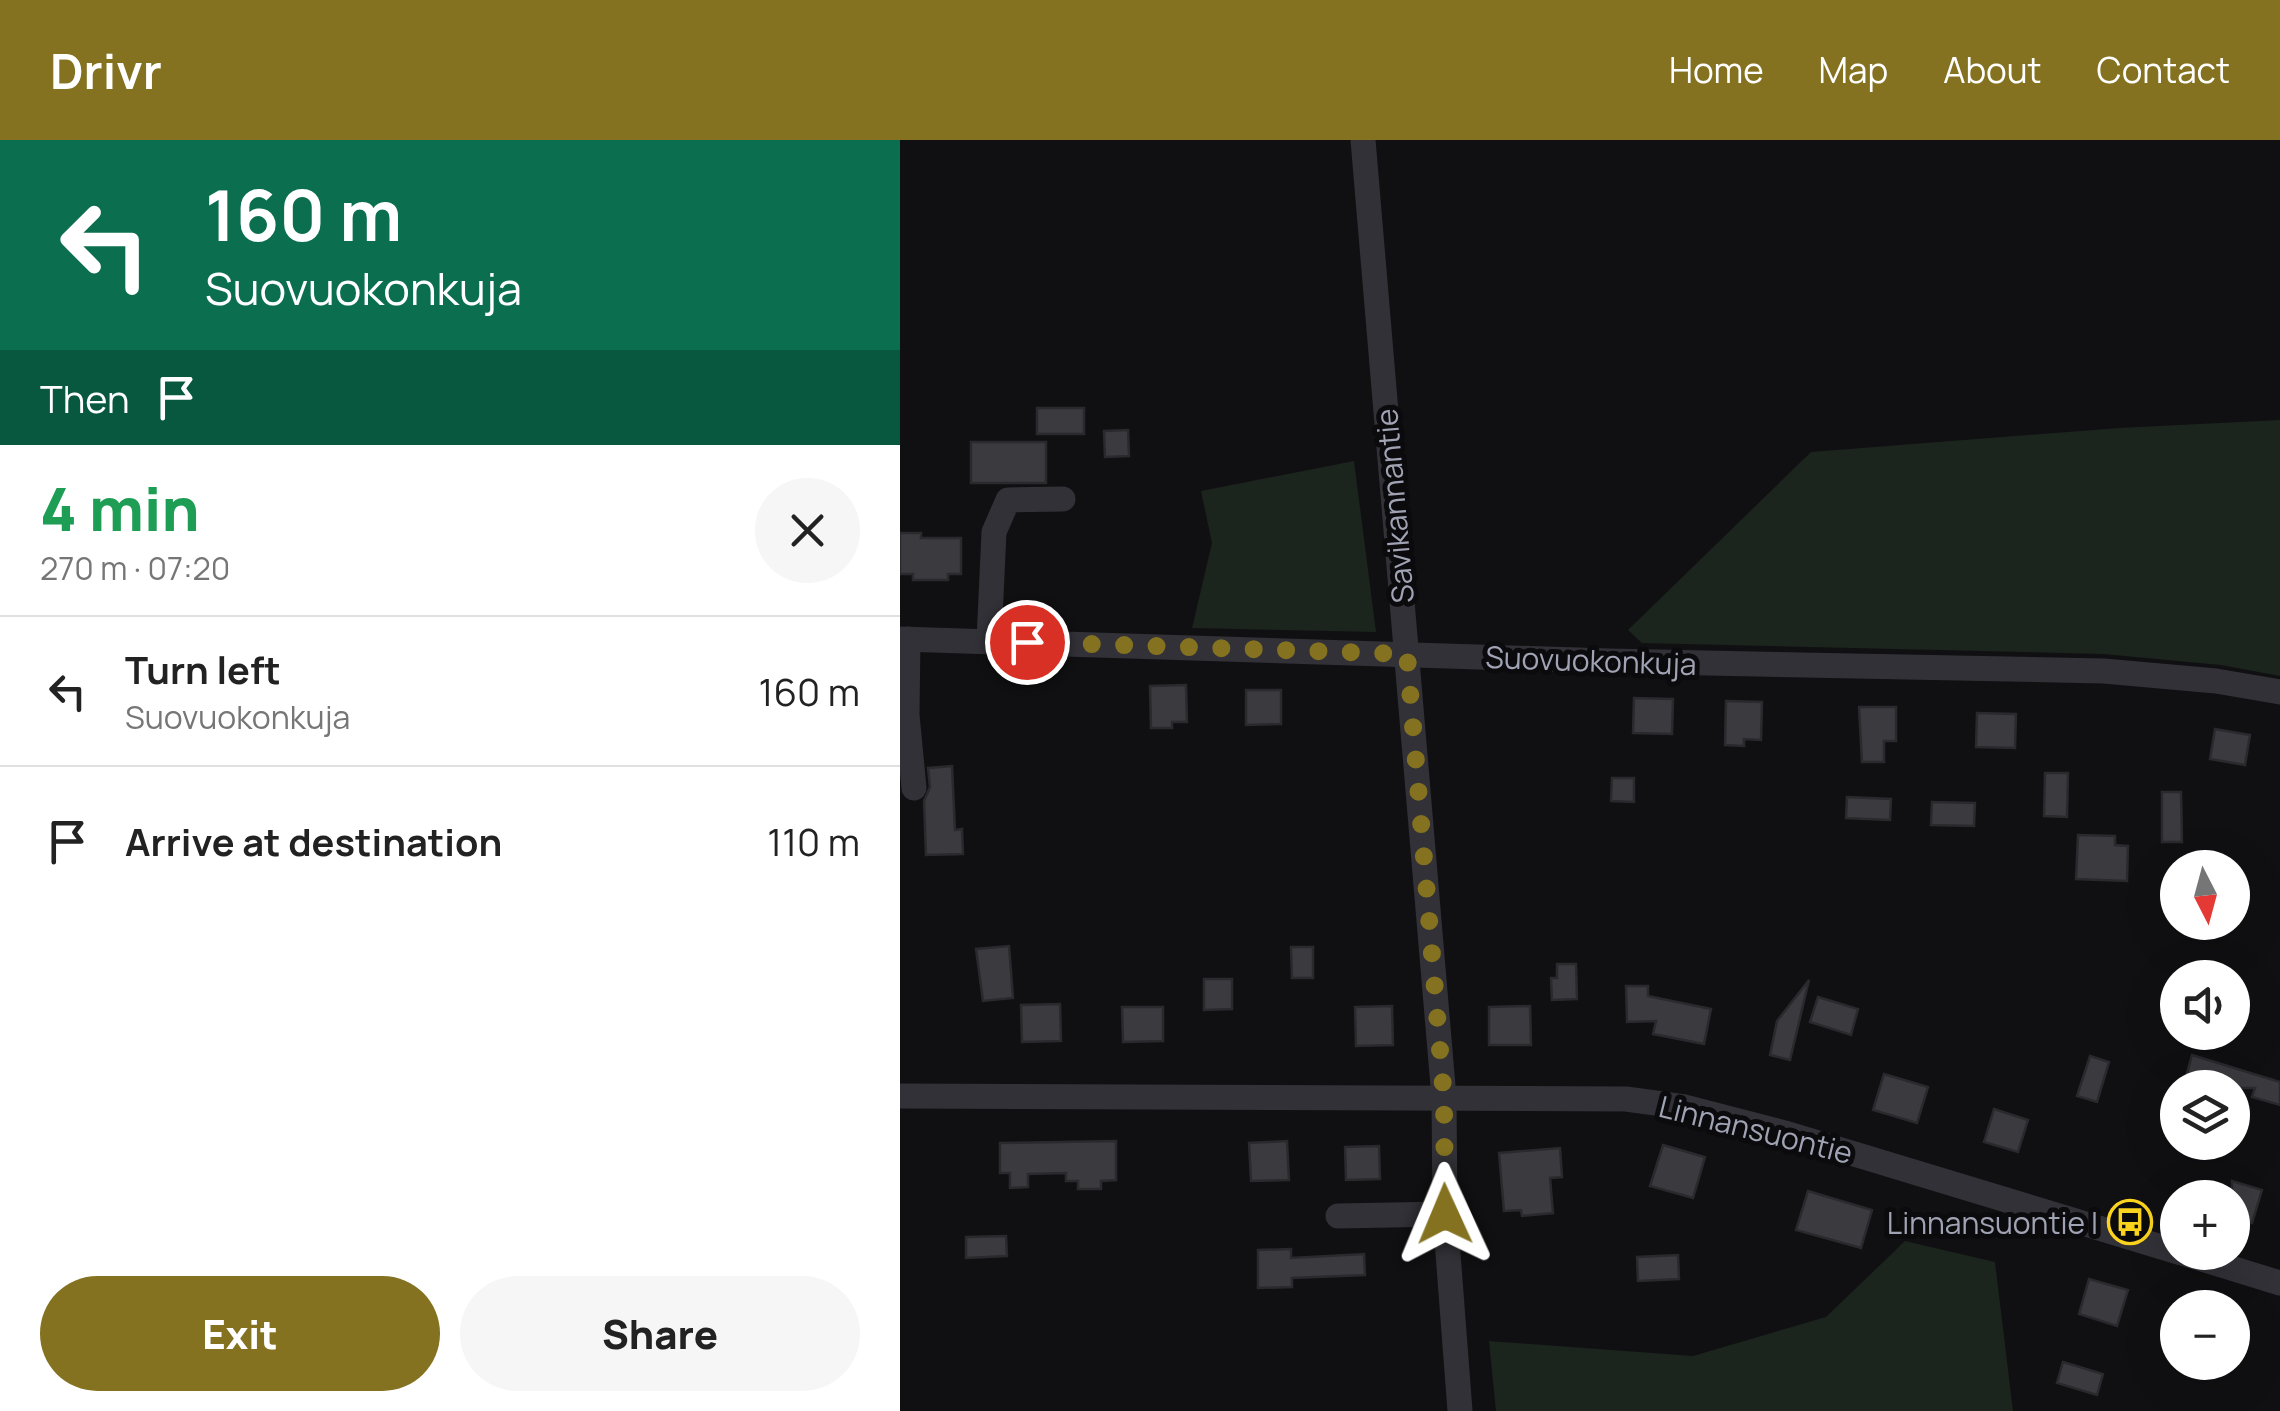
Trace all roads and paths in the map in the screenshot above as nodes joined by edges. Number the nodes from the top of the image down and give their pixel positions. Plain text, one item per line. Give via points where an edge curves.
1 (1364, 140) edge
2 (1064, 499) dead end
3 (904, 639) edge
4 (989, 640) junction
5 (1407, 654) junction
6 (2280, 692) edge
7 (914, 788) dead end
8 (900, 1096) edge
9 (1444, 1098) junction
10 (1445, 1214) junction
11 (1338, 1216) dead end
12 (2160, 1247) edge
13 (2237, 1270) edge
14 (2280, 1283) edge
15 (1460, 1411) edge

1 - 5 street, Savikannantie
2 - 4 street via 1008,500 994,532
3 - 4 street, Suovuokonkuja
3 - 7 street
4 - 5 street, Suovuokonkuja
5 - 6 street, Suovuokonkuja via 2104,672
5 - 9 street, Savikannantie
8 - 9 street, Linnansuontie
9 - 10 street, Savikannantie
9 - 12 street, Linnansuontie via 1608,1098 1686,1107
10 - 11 street
10 - 15 street, Savikannantie
13 - 14 street, Linnansuontie

